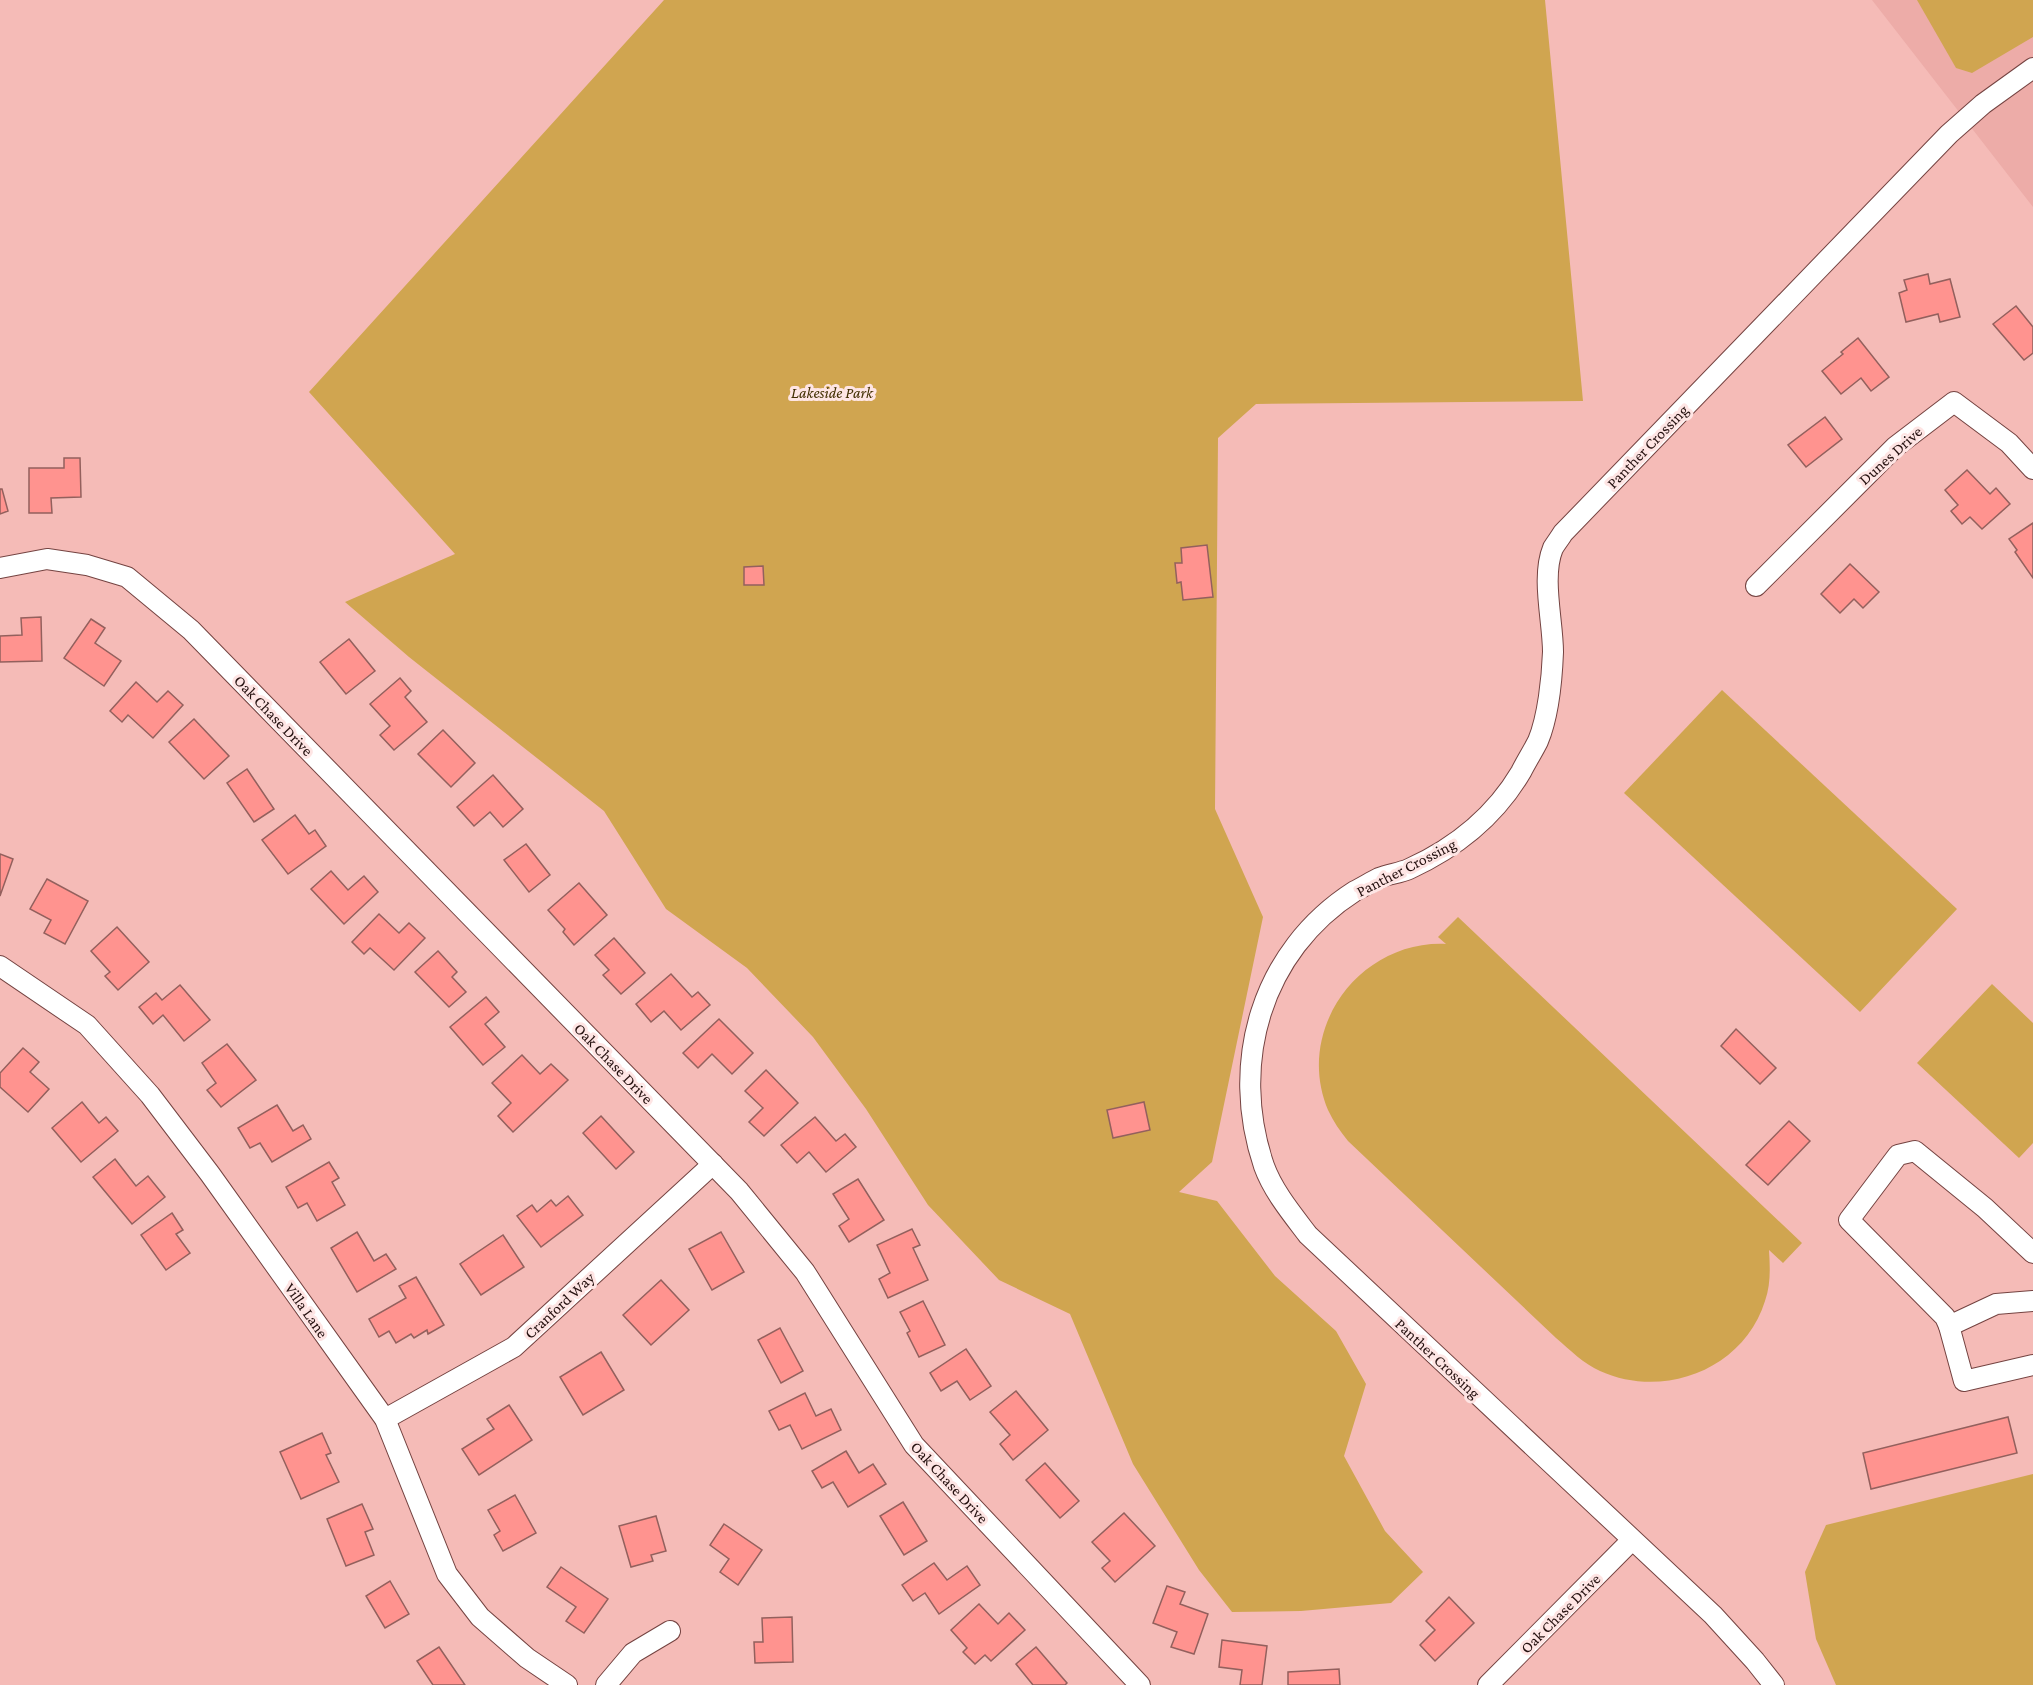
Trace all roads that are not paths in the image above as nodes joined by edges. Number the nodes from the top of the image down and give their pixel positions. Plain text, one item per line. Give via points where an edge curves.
1 (2033, 68) edge
2 (2033, 469) edge
3 (0, 568) edge
4 (1756, 586) dead end
5 (0, 966) edge
6 (713, 1164) junction
7 (2033, 1253) edge
8 (2033, 1301) edge
9 (1949, 1326) junction
10 (2033, 1365) edge
11 (385, 1419) junction
12 (1632, 1540) junction
13 (670, 1631) dead end
14 (567, 1685) edge
15 (606, 1685) edge
16 (1140, 1685) edge
17 (1488, 1685) edge
18 (1774, 1685) edge

1 - 12 street, Panther Crossing via 1949,134 1563,533 1553,548 1550,566 1553,649 1549,694 1539,739 1519,775 1497,806 1470,832 1408,870 1379,878 1355,892 1310,930 1278,974 1255,1031 1250,1097 1255,1131 1265,1168 1285,1204 1316,1243
2 - 4 street, Dunes Drive via 2009,443 1954,402 1895,447
3 - 6 street, Oak Chase Drive via 47,559 127,577 191,630
5 - 11 street, Villa Lane via 87,1025 150,1095
6 - 11 street, Cranford Way via 514,1347
6 - 16 street, Oak Chase Drive via 805,1272 914,1445
7 - 9 street via 1915,1151 1898,1155 1849,1220 1945,1317
8 - 9 street via 1996,1304
9 - 10 street via 1964,1381
11 - 14 street, Villa Lane via 447,1574 480,1617 527,1658
12 - 17 street, Oak Chase Drive
12 - 18 street, Panther Crossing via 1713,1615
13 - 15 street via 633,1653

